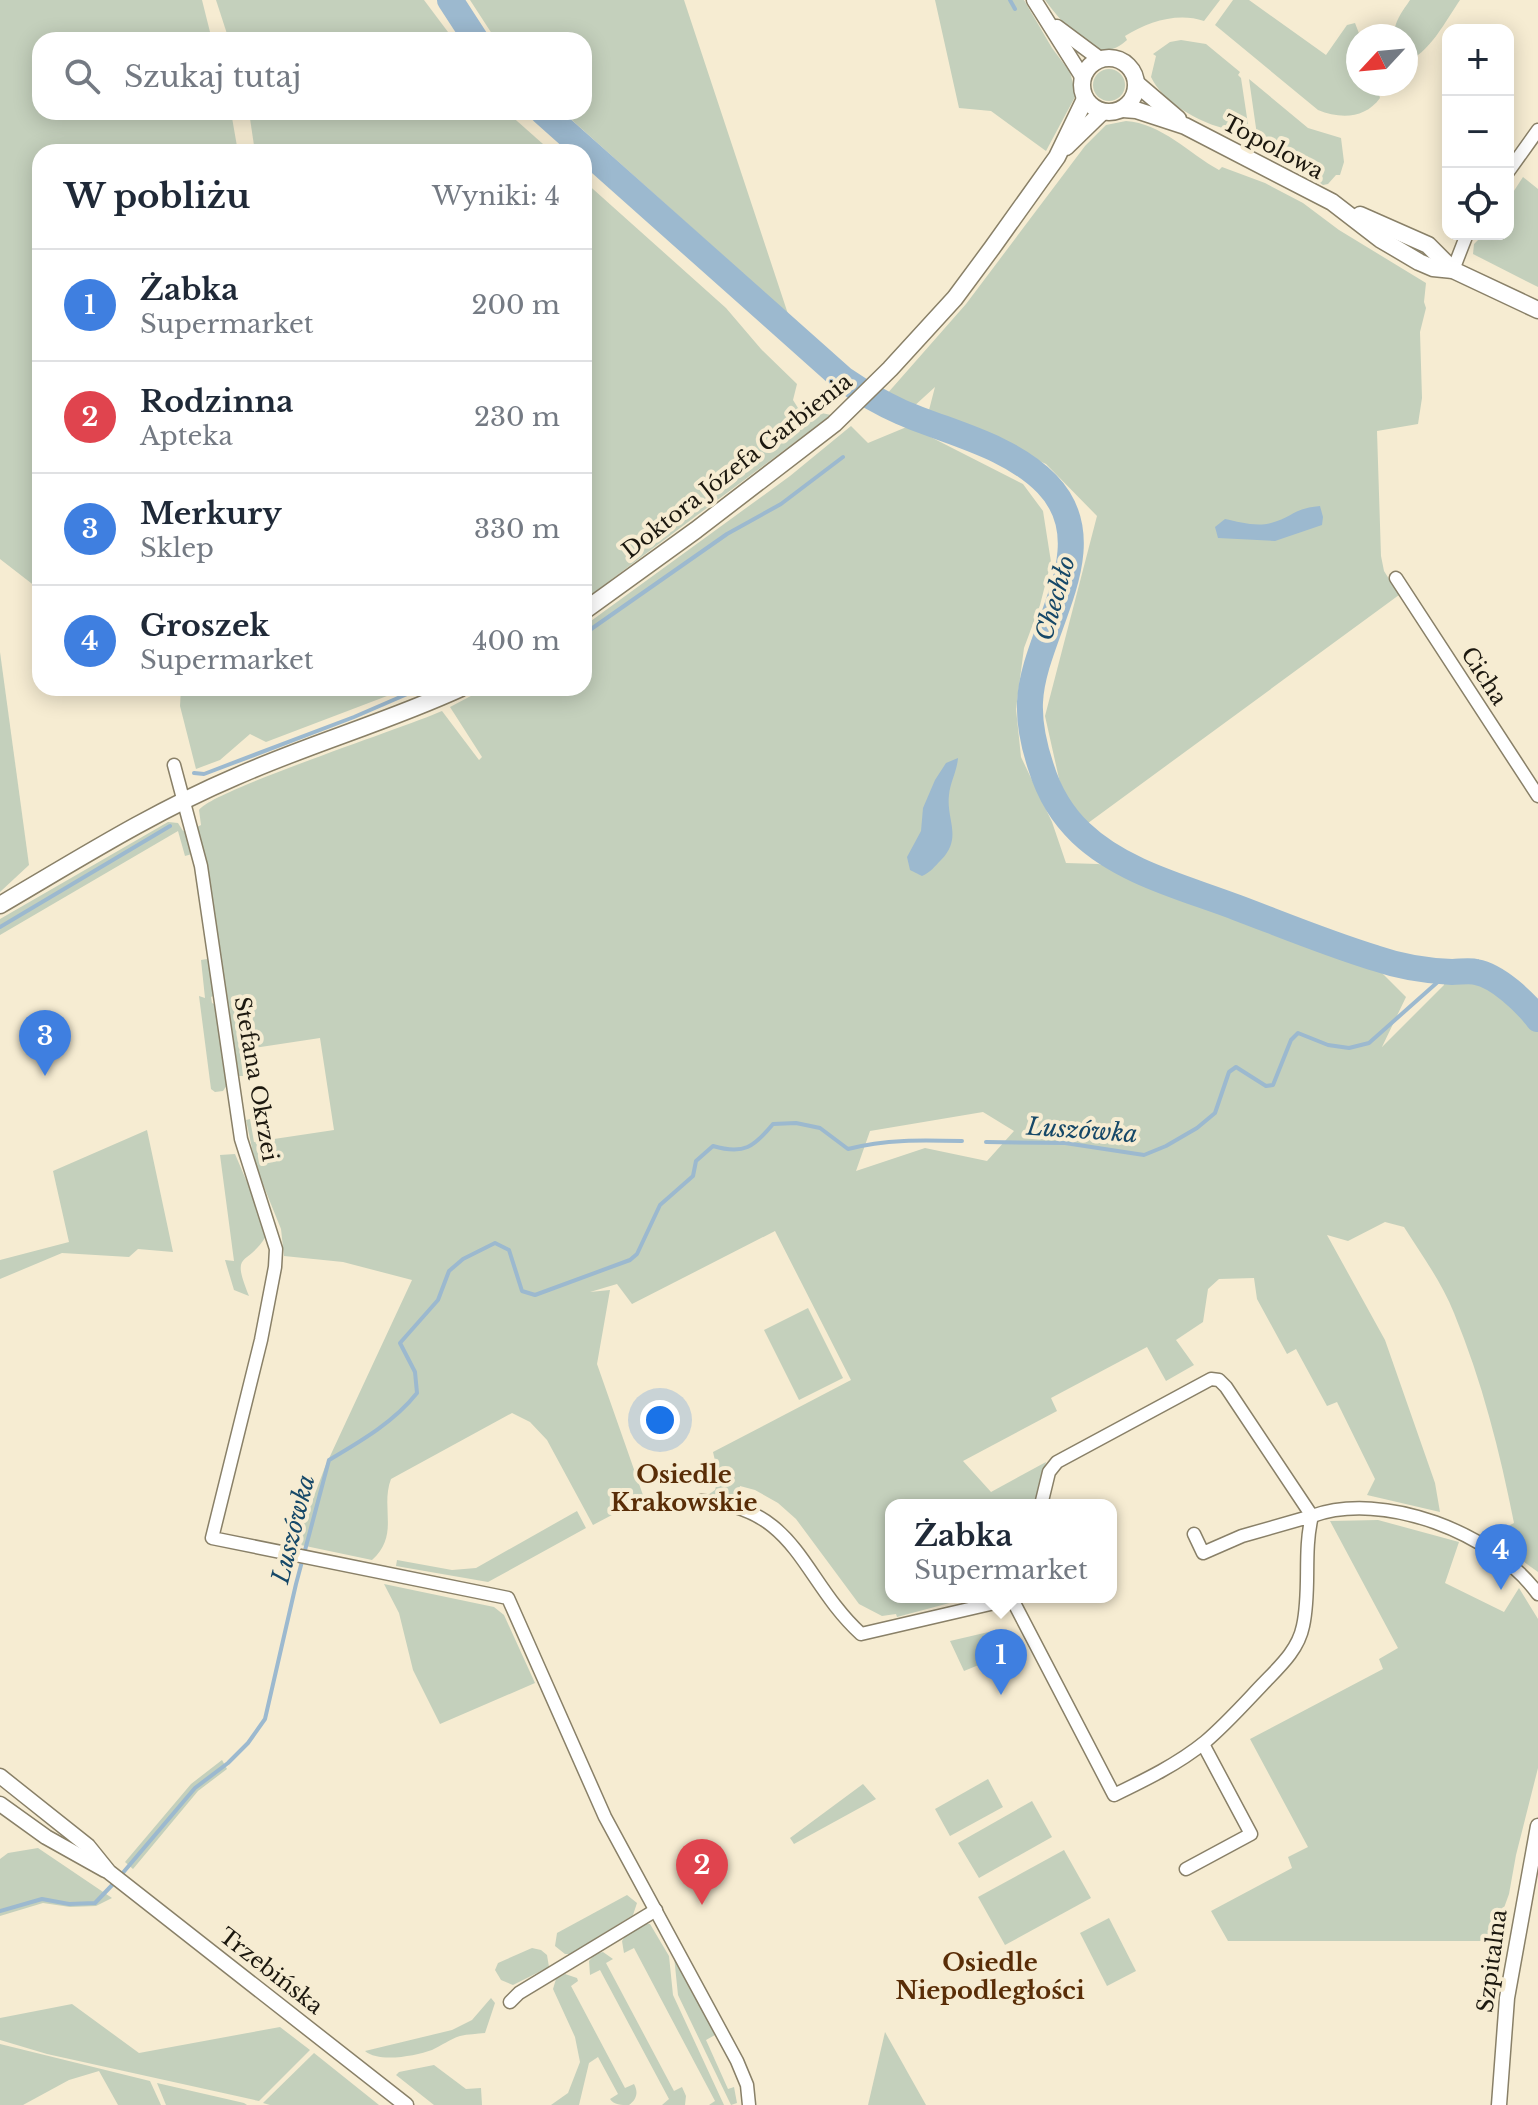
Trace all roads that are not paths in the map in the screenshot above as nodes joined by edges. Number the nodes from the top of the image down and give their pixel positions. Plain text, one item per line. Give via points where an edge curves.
1 (1034, 0) edge
2 (1044, 16) junction
3 (1100, 59) junction
4 (1083, 78) junction
5 (1137, 84) junction
6 (1085, 99) junction
7 (1123, 109) junction
8 (1102, 112) junction
9 (1185, 126) junction
10 (1538, 130) edge
11 (1057, 157) junction
12 (1511, 168) edge
13 (1465, 240) edge
14 (1453, 270) junction
15 (1538, 310) edge
16 (1396, 578) dead end
17 (592, 605) edge
18 (443, 696) edge
19 (174, 765) dead end
20 (1538, 796) edge
21 (184, 800) junction
22 (0, 905) edge
23 (1042, 1499) edge
24 (701, 1501) dead end
25 (1312, 1516) junction
26 (1194, 1534) dead end
27 (1538, 1594) edge
28 (991, 1603) edge
29 (1015, 1603) edge
30 (1203, 1744) junction
31 (0, 1776) edge
32 (0, 1804) edge
33 (1538, 1826) edge
34 (1186, 1869) dead end
35 (109, 1872) junction
36 (656, 1910) junction
37 (510, 2002) dead end
38 (406, 2105) edge
39 (749, 2105) edge
40 (1499, 2105) edge

1 - 2 street
2 - 3 street
2 - 4 street
3 - 4 main road
3 - 5 main road via 1125,63
4 - 6 main road
5 - 7 main road via 1131,103
5 - 9 main road, Topolowa
6 - 8 main road
6 - 11 main road, Doktora Józefa Garbienia
7 - 8 main road
7 - 9 main road, Topolowa
8 - 11 main road, Doktora Józefa Garbienia
9 - 14 main road, Topolowa via 1340,207 1419,262
10 - 12 street
11 - 17 main road, Doktora Józefa Garbienia via 955,298 847,413
13 - 14 street
14 - 15 main road, Topolowa
16 - 20 street, Cicha
18 - 21 main road
19 - 21 street, Stefana Okrzei
21 - 22 main road
21 - 36 street, Stefana Okrzei via 213,933 241,1139 276,1249 261,1340 212,1538 508,1598 605,1817
23 - 25 street via 1057,1462 1211,1379 1226,1387
24 - 28 street via 748,1511 771,1523 861,1634
25 - 26 street via 1203,1553
25 - 27 street via 1374,1507 1442,1524 1475,1540
25 - 30 street via 1306,1612 1298,1644
29 - 30 street via 1114,1795
30 - 34 street via 1251,1834
31 - 35 street, Trzebińska via 88,1846
32 - 35 street, Trzebińska
33 - 40 street, Szpitalna via 1507,1998
35 - 38 street, Trzebińska
36 - 37 street
36 - 39 street via 737,2061

